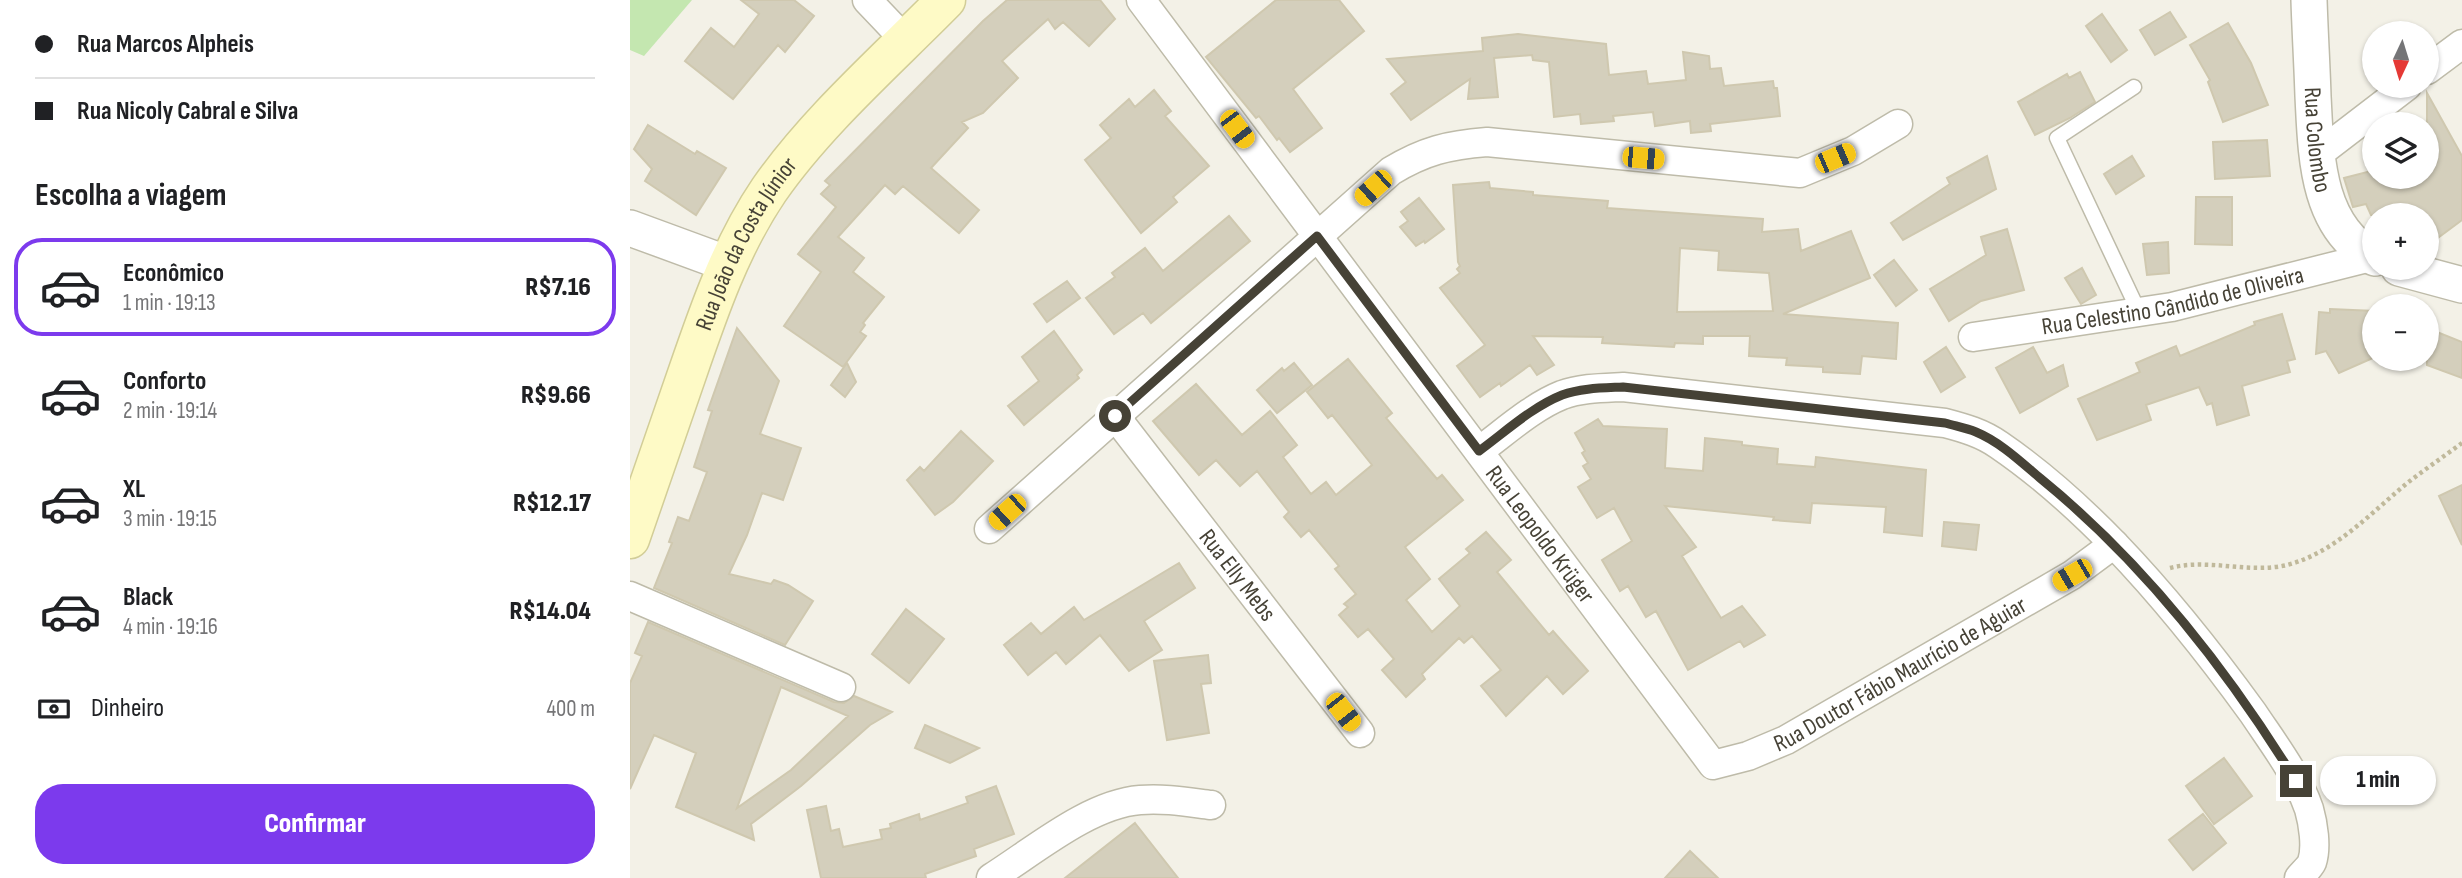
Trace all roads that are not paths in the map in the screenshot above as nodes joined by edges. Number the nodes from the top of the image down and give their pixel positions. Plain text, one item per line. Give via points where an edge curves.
1 (867, 0) edge
2 (946, 0) edge
3 (1140, 0) edge
4 (2309, 0) edge
5 (905, 41) junction
6 (2462, 44) edge
7 (2440, 61) edge
8 (2134, 87) dead end
9 (2391, 98) edge
10 (1898, 124) dead end
11 (2317, 155) junction
12 (630, 228) edge
13 (1317, 236) junction
14 (2362, 247) edge
15 (728, 264) junction
16 (2362, 265) edge
17 (2439, 278) edge
18 (2462, 285) edge
19 (2139, 312) junction
20 (1973, 337) dead end
21 (1115, 416) junction
22 (1479, 451) junction
23 (989, 528) dead end
24 (630, 540) edge
25 (2114, 544) junction
26 (630, 596) edge
27 (842, 687) dead end
28 (1360, 733) dead end
29 (1713, 765) joint
30 (1210, 805) dead end
31 (2306, 870) edge
32 (991, 878) edge

1 - 5 street
2 - 5 main road, Rua João da Costa Júnior
3 - 13 street, Rua Leopoldo Krüger
4 - 11 street, Rua Colombo
5 - 15 main road, Rua João da Costa Júnior via 797,154 769,190
6 - 7 street
8 - 19 lane via 2057,138
9 - 11 street
10 - 13 street via 1853,151 1800,173 1487,142 1438,148 1391,171
11 - 14 street, Rua Colombo via 2334,218 2346,236
12 - 15 street
13 - 21 street
13 - 22 street, Rua Leopoldo Krüger
15 - 24 main road, Rua João da Costa Júnior
16 - 19 street, Rua Celestino Cândido de Oliveira
17 - 18 street, Rua Colombo
19 - 20 street, Rua Celestino Cândido de Oliveira
21 - 23 street
21 - 28 street, Rua Elly Mebs
22 - 25 street via 1563,395 1623,387 1945,423 1997,444
22 - 29 street, Rua Leopoldo Krüger
25 - 29 street, Rua Doutor Fábio Maurício de Aguiar via 2072,575 1786,740
25 - 31 street via 2236,690 2296,781 2314,834
26 - 27 street
30 - 32 street via 1171,800 1118,804 1080,821

